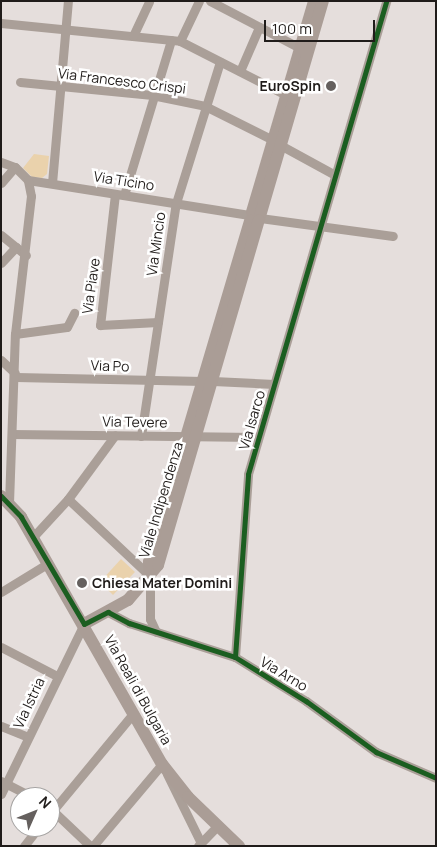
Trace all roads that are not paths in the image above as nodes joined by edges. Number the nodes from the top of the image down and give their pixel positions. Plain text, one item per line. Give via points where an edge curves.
1 (68, 1) edge
2 (149, 1) edge
3 (199, 1) edge
4 (210, 1) edge
5 (314, 1) edge
6 (323, 1) edge
7 (386, 1) edge
8 (1, 23) edge
9 (259, 27) junction
10 (65, 29) junction
11 (133, 36) junction
12 (175, 40) junction
13 (300, 48) junction
14 (220, 62) junction
15 (240, 71) junction
16 (20, 82) dead end
17 (58, 86) junction
18 (152, 95) junction
19 (286, 95) junction
20 (205, 106) junction
21 (277, 143) junction
22 (1, 162) edge
23 (16, 167) junction
24 (335, 175) junction
25 (28, 180) junction
26 (1, 183) edge
27 (52, 183) junction
28 (120, 194) junction
29 (176, 203) junction
30 (255, 217) junction
31 (321, 226) junction
32 (1, 235) edge
33 (393, 236) dead end
34 (16, 247) junction
35 (26, 256) junction
36 (1, 263) edge
37 (74, 313) dead end
38 (158, 322) junction
39 (15, 334) junction
40 (1, 360) edge
41 (16, 375) junction
42 (149, 381) junction
43 (208, 381) junction
44 (274, 384) junction
45 (12, 434) junction
46 (115, 435) junction
47 (141, 436) junction
48 (191, 436) junction
49 (258, 437) junction
50 (68, 499) junction
51 (5, 500) edge
52 (33, 537) junction
53 (47, 564) junction
54 (150, 576) junction
55 (1, 592) edge
56 (108, 612) junction
57 (84, 624) junction
58 (156, 632) junction
59 (1, 647) edge
60 (235, 657) junction
61 (57, 676) junction
62 (132, 715) junction
63 (1, 726) edge
64 (28, 737) junction
65 (164, 767) junction
66 (436, 778) edge
67 (4, 782) edge
68 (1, 794) edge
69 (60, 800) edge
70 (60, 819) edge
71 (218, 826) junction
72 (200, 844) edge
73 (92, 846) edge
74 (239, 846) edge

1 - 10 street
2 - 11 street
3 - 12 street
4 - 9 street
5 - 13 main road, Viale Indipendenza
6 - 21 main road, Viale Indipendenza
7 - 24 street, Via Isarco
8 - 10 street
9 - 13 street
9 - 15 street
10 - 11 street
10 - 17 street
11 - 12 street
12 - 14 street
12 - 18 street
13 - 19 main road, Viale Indipendenza
14 - 15 street
14 - 20 street, Via Mincio
15 - 19 street
16 - 17 street, Via Francesco Crispi
17 - 18 street, Via Francesco Crispi
17 - 27 street
18 - 20 street, Via Francesco Crispi
18 - 28 street
19 - 21 main road, Viale Indipendenza
20 - 21 street, Via Francesco Crispi
20 - 29 street, Via Mincio
21 - 24 street, Via Francesco Crispi
21 - 30 main road, Viale Indipendenza
22 - 23 street
23 - 25 street
23 - 26 street
24 - 31 street, Via Isarco
25 - 27 street, Via Ticino
25 - 35 street via 31,196
27 - 28 street, Via Ticino
28 - 29 street, Via Ticino
28 - 38 street, Via Piave via 100,325
29 - 30 street, Via Ticino
29 - 38 street, Via Mincio
30 - 31 street, Via Ticino
30 - 43 main road, Viale Indipendenza
31 - 33 street, Via Ticino
31 - 44 street, Via Isarco
32 - 34 street
34 - 35 street
34 - 36 street
35 - 39 street
37 - 39 street via 68,327
38 - 42 street, Via Mincio
39 - 41 street
40 - 41 street
41 - 42 street, Via Po
41 - 45 street
42 - 43 street, Via Po
42 - 47 street, Via Mincio
43 - 44 street, Via Po
43 - 48 main road, Viale Indipendenza
44 - 49 street, Via Isarco
45 - 46 street, Via Tevere
45 - 51 street
46 - 47 street, Via Tevere
46 - 50 street
47 - 48 street, Via Tevere
48 - 49 street, Via Tevere
48 - 54 main road, Viale Indipendenza via 158,564
49 - 60 street, Via Isarco via 245,494
50 - 52 street
50 - 54 street
51 - 52 main road, Via Reali di Bulgaria
52 - 53 main road, Via Reali di Bulgaria
53 - 55 street
53 - 57 main road, Via Reali di Bulgaria
54 - 56 main road, Viale Indipendenza via 128,600
54 - 58 street via 150,619
56 - 57 main road, Viale Indipendenza
56 - 58 street, Via Arno
57 - 61 street, Via Istria
57 - 62 main road, Via Reali di Bulgaria
58 - 60 street, Via Arno
59 - 61 street
60 - 66 street, Via Arno via 306,701 376,752
61 - 64 street, Via Istria
62 - 65 main road, Via Reali di Bulgaria
62 - 69 street
63 - 64 street
64 - 67 street, Via Istria
65 - 71 main road, Via Reali di Bulgaria via 188,797
65 - 72 street, Via Reali di Bulgaria
65 - 73 street
67 - 68 street, Via Istria
70 - 73 street
71 - 72 street
71 - 74 main road, Via Reali di Bulgaria

